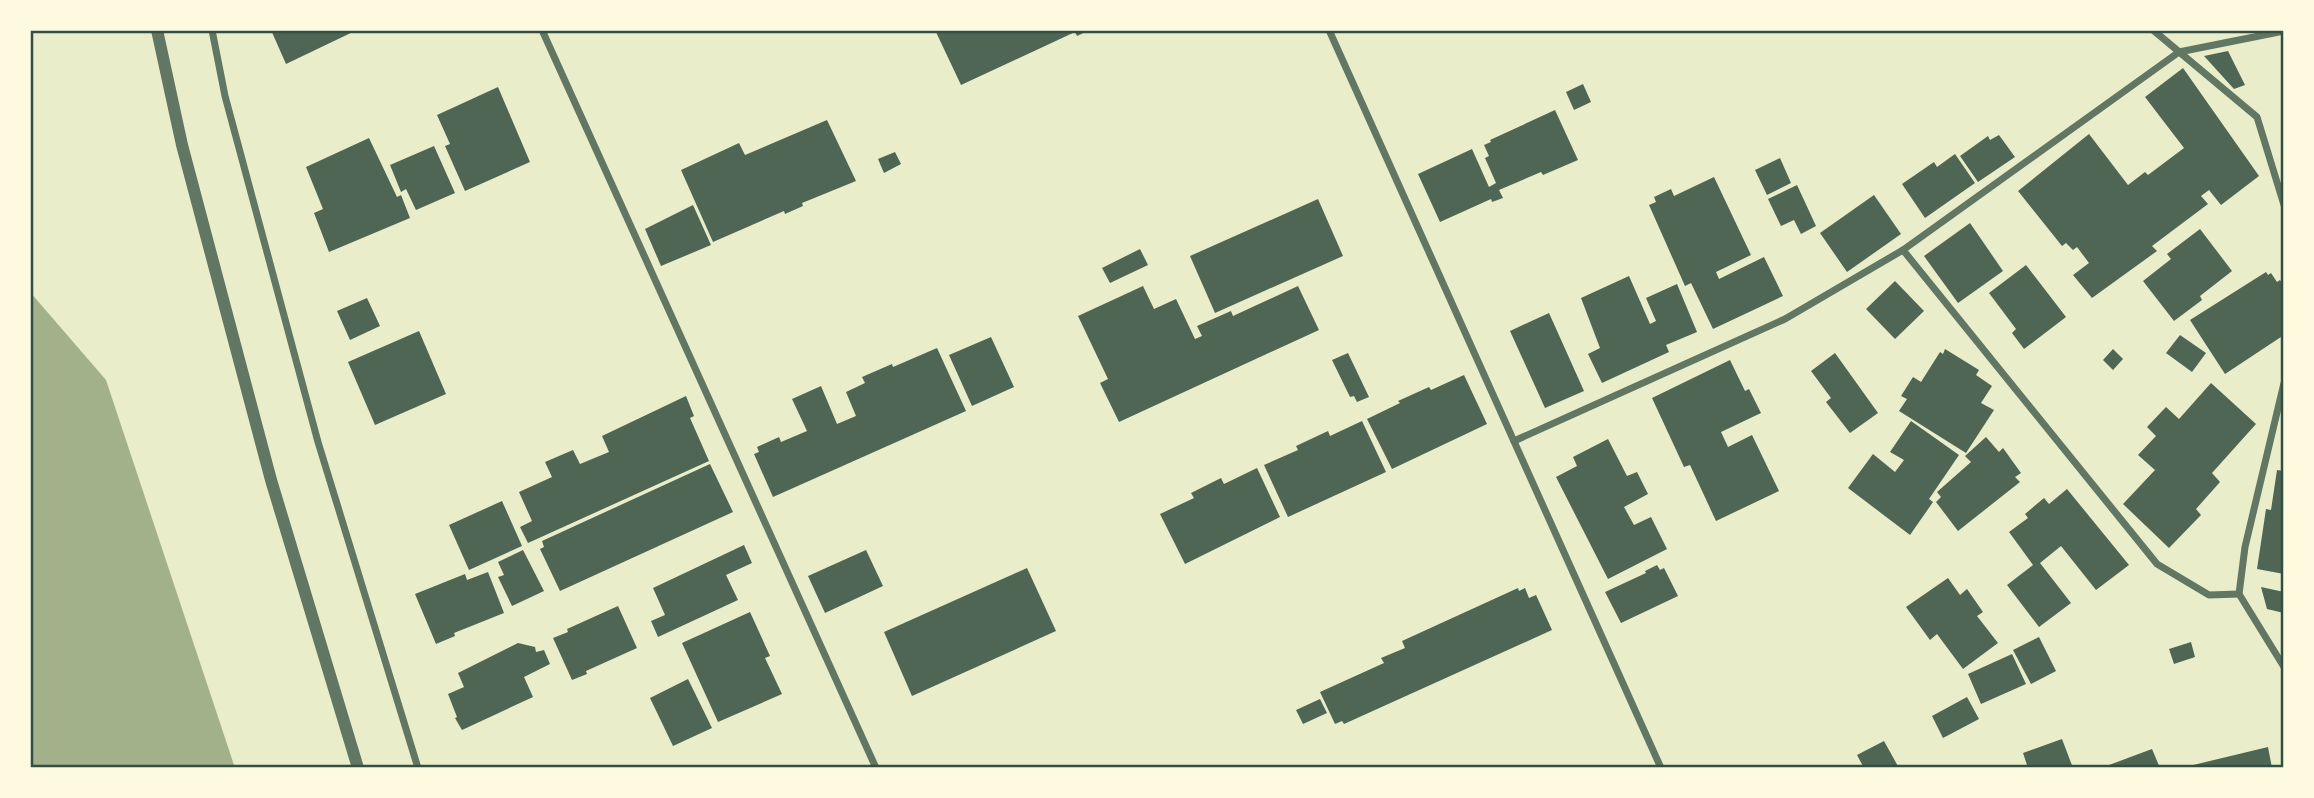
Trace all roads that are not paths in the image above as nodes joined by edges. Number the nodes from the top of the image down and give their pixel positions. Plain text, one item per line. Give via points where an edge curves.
1 (157, 30) edge
2 (212, 30) edge
3 (542, 30) edge
4 (1329, 30) edge
5 (2153, 30) edge
6 (2284, 32) edge
7 (2179, 52) junction
8 (2284, 205) edge
9 (1903, 250) junction
10 (2284, 383) edge
11 (1514, 441) junction
12 (2239, 594) junction
13 (2284, 667) edge
14 (358, 768) edge
15 (418, 768) edge
16 (876, 768) edge
17 (1661, 768) edge

1 - 14 street via 182,145 267,467
2 - 15 street via 225,96 318,442
3 - 16 street
4 - 11 street
5 - 7 street
6 - 7 street
7 - 8 street via 2257,117
7 - 9 street
9 - 11 street via 1785,319
9 - 12 street via 2157,564 2209,595
10 - 12 street via 2245,547
11 - 17 street
12 - 13 street

